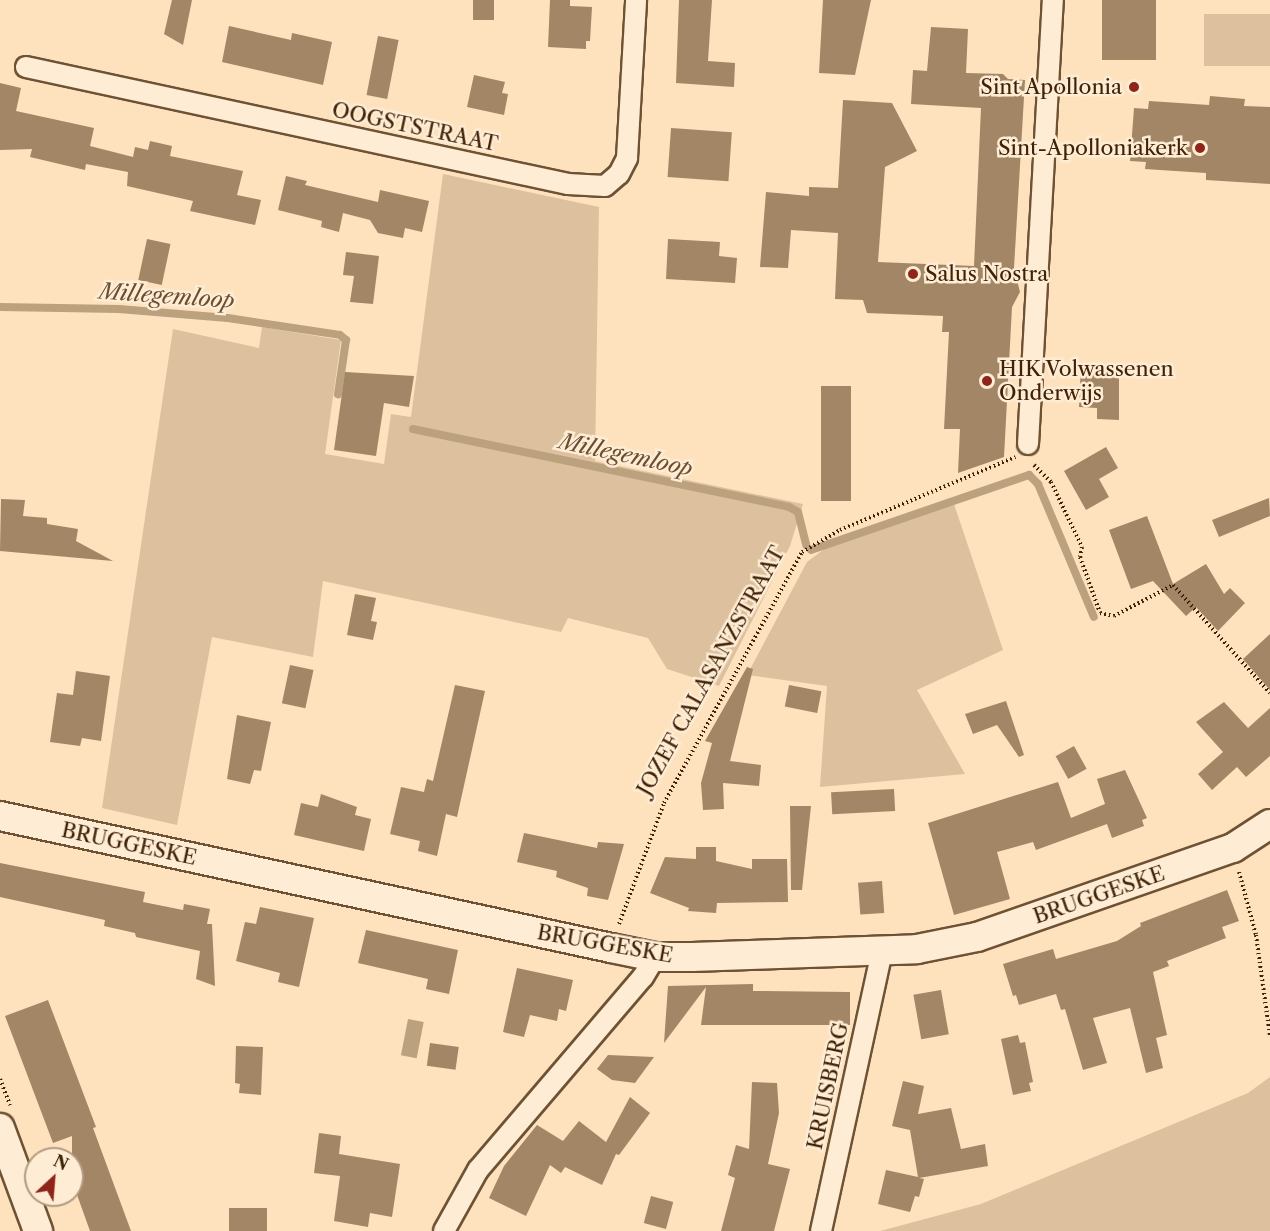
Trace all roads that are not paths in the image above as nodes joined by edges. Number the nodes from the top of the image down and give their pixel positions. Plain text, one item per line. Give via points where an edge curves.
1 (636, 0) edge
2 (1053, 0) edge
3 (26, 67) dead end
4 (1028, 444) road end
5 (0, 816) edge
6 (1270, 824) edge
7 (882, 951) junction
8 (655, 957) junction
9 (0, 1128) edge
10 (38, 1231) edge
11 (444, 1231) edge
12 (821, 1231) edge

1 - 3 street, OOGSTSTRAAT via 627,158 619,174 605,186 568,184
2 - 4 street
5 - 8 street, BRUGGESKE
6 - 7 street, BRUGGESKE via 1233,848 978,937
7 - 8 street, BRUGGESKE
7 - 12 street, KRUISBERG
8 - 11 street via 643,977 478,1170
9 - 10 street

